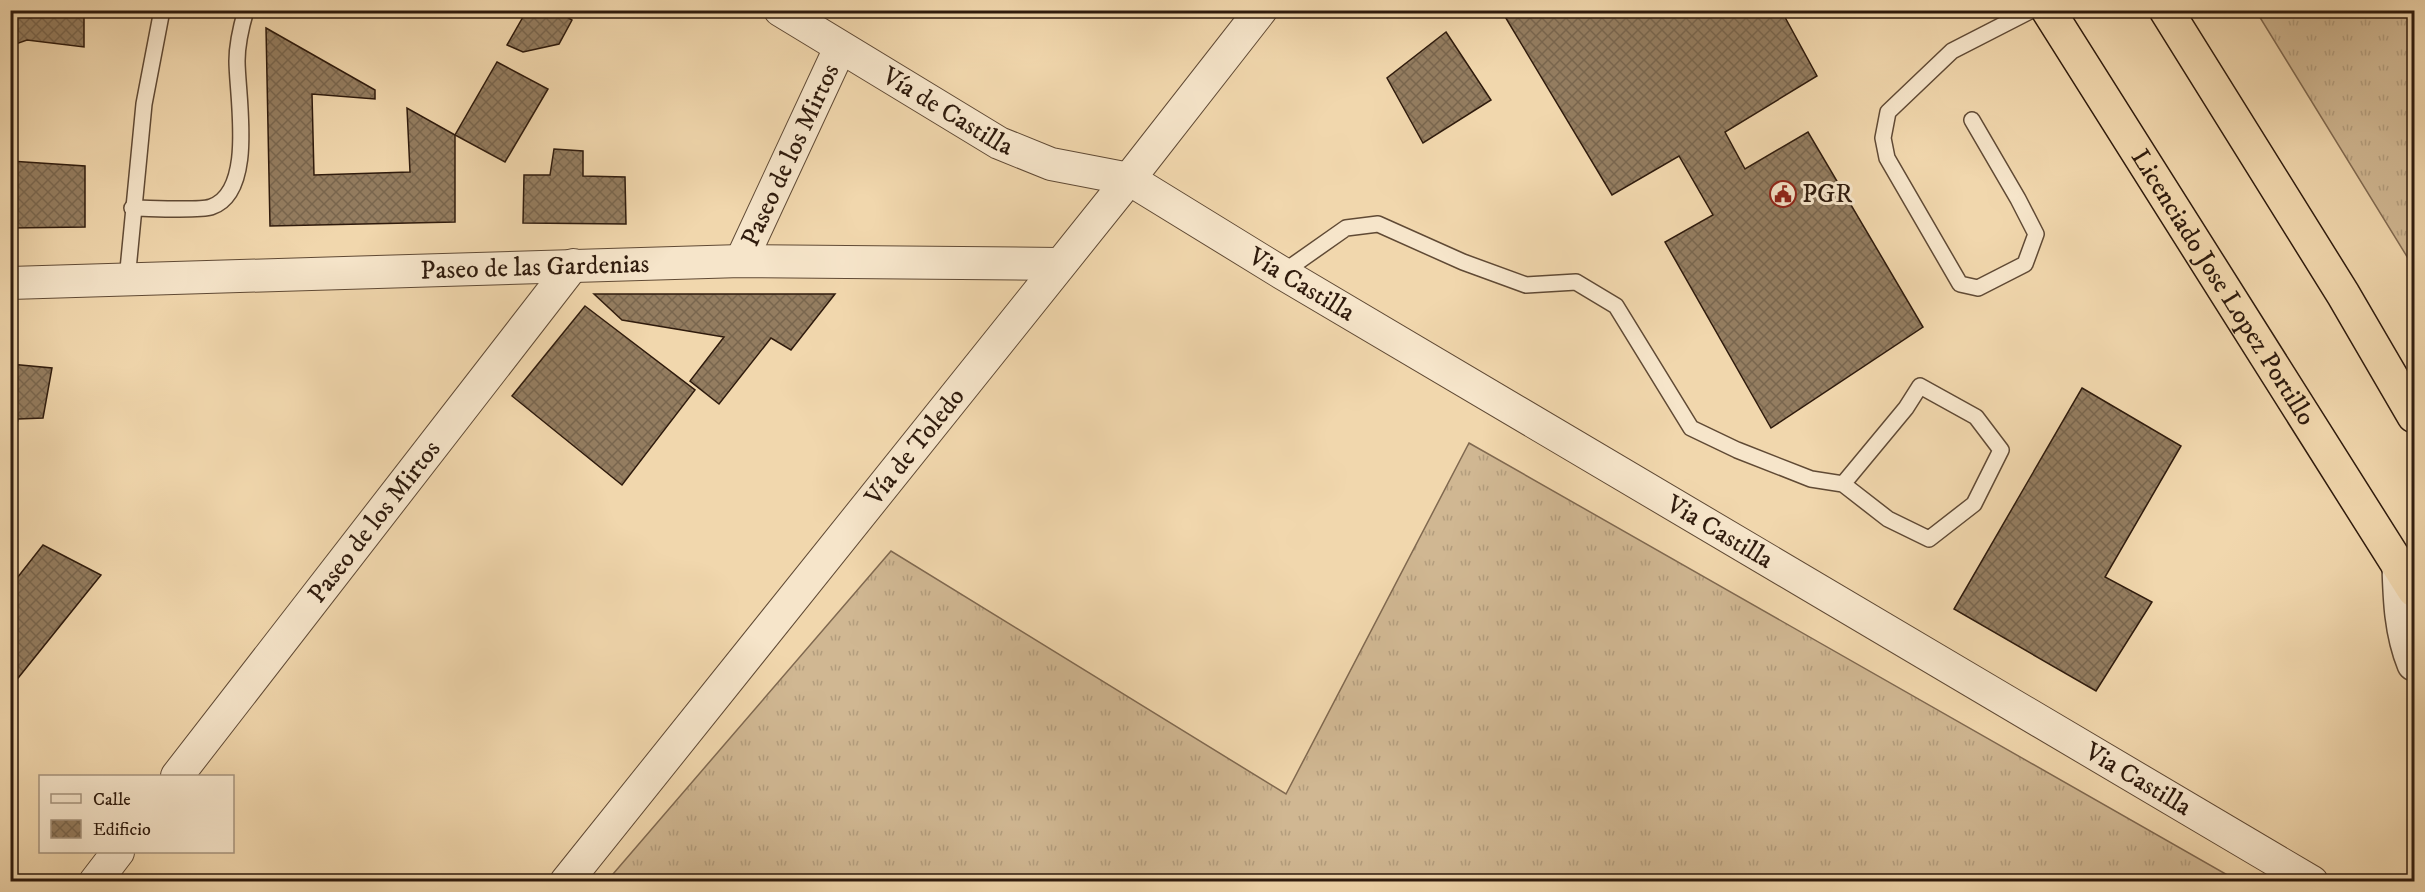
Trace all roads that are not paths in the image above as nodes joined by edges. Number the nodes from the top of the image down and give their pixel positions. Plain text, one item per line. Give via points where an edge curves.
1 (162, 10) edge
2 (246, 10) edge
3 (780, 10) edge
4 (1261, 10) edge
5 (2032, 10) edge
6 (2048, 10) edge
7 (2166, 10) edge
8 (840, 48) junction
9 (1972, 120) dead end
10 (1130, 179) junction
11 (132, 208) junction
12 (741, 261) junction
13 (1060, 264) junction
14 (573, 265) junction
15 (1282, 273) junction
16 (126, 280) junction
17 (10, 283) edge
18 (2415, 416) edge
19 (1843, 484) junction
20 (2407, 578) edge
21 (2415, 664) edge
22 (179, 775) edge
23 (117, 853) edge
24 (95, 882) edge
25 (566, 882) edge
26 (2312, 882) edge

1 - 11 lane via 144,104
2 - 11 lane via 237,57 240,157 231,189 211,208
3 - 8 street, Vía de Castilla
4 - 10 street, Vía de Toledo
5 - 9 lane via 1952,51 1888,112 1883,138 1887,158 1960,284 1978,288 2025,264 2036,234
6 - 20 highway, Licenciado Jose Lopez Portillo
7 - 18 highway
8 - 10 street, Vía de Castilla via 999,143 1051,164
8 - 12 street, Paseo de los Mirtos
10 - 13 street, Vía de Toledo
10 - 15 street, Via Castilla
11 - 16 lane
12 - 13 street, Paseo de las Gardenias
12 - 14 street, Paseo de las Gardenias
13 - 25 street, Vía de Toledo
14 - 16 street, Paseo de las Gardenias
14 - 22 street, Paseo de los Mirtos
15 - 19 lane via 1346,228 1378,224 1526,285 1576,282 1616,306 1691,428 1811,479
15 - 26 street, Via Castilla
16 - 17 street, Paseo de las Gardenias
19 - 19 lane via 1920,386 1976,417 2001,450 1974,504 1929,539 1888,519
20 - 21 street, Licenciado Jose Lopez Portillo via 2401,609 2407,647
23 - 24 street

